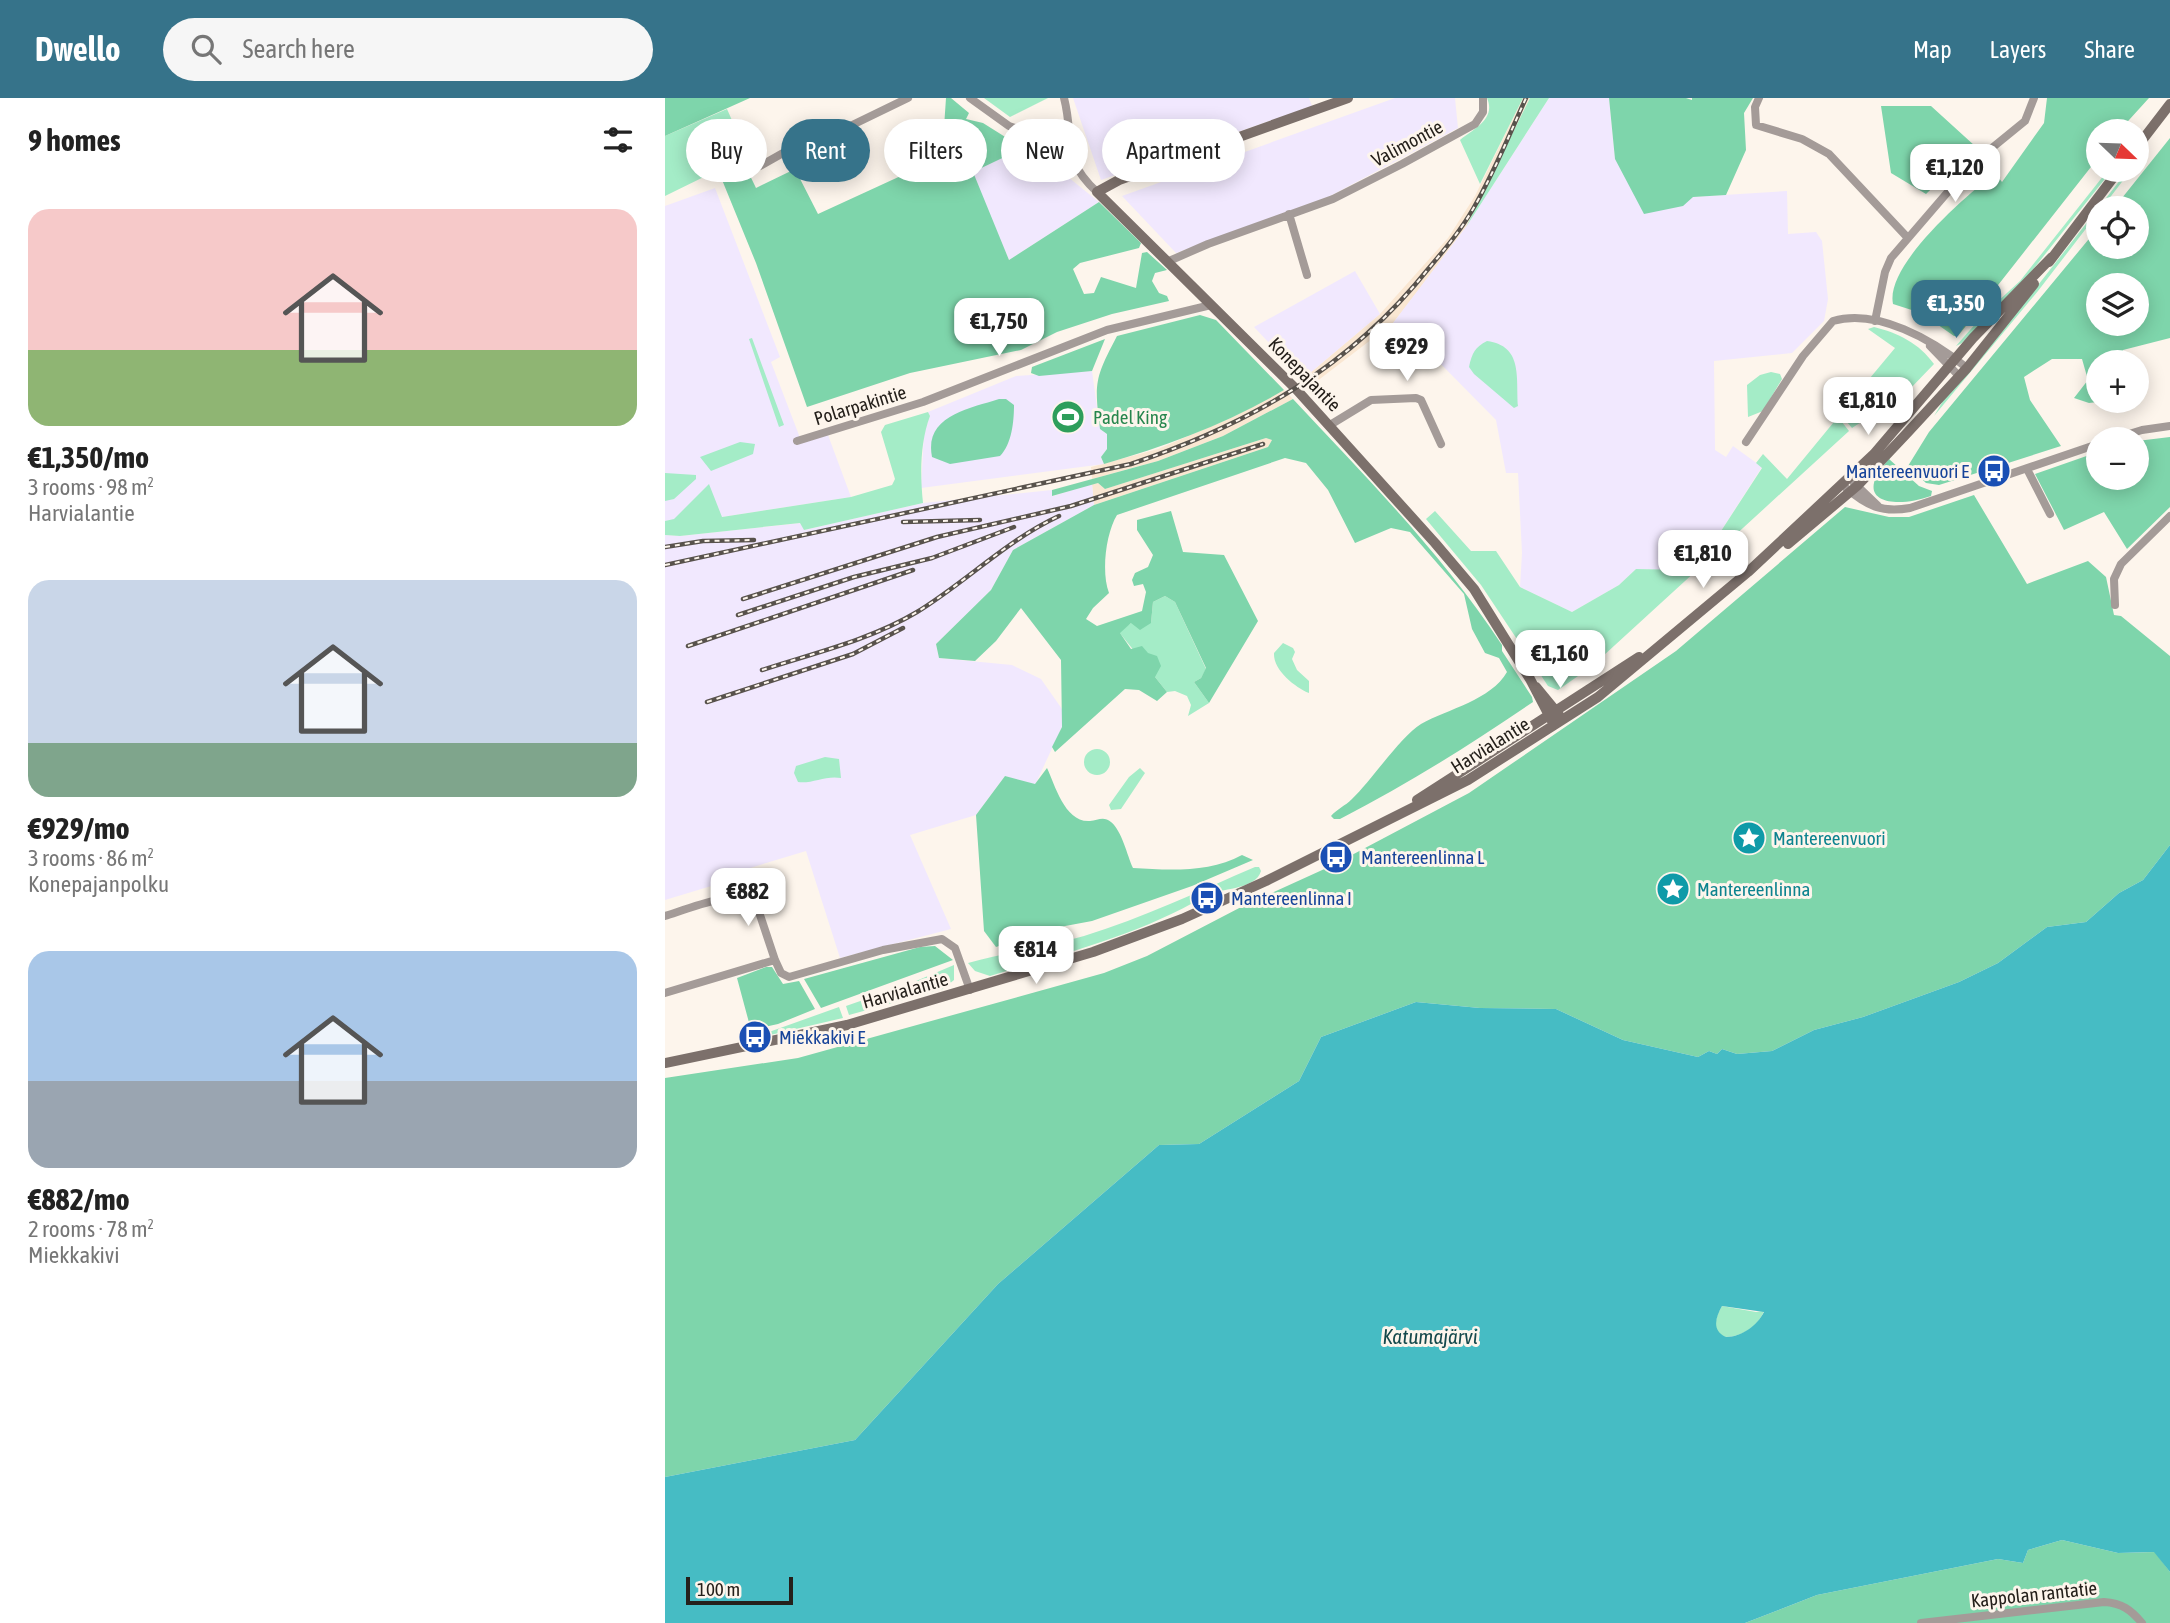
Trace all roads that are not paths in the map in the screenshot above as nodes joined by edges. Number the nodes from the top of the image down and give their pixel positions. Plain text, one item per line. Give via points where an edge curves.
1 (908, 98) edge
2 (970, 98) edge
3 (1064, 98) edge
4 (1348, 98) edge
5 (1483, 98) edge
6 (1759, 98) edge
7 (2034, 98) edge
8 (2170, 104) edge
9 (1066, 119) edge
10 (1001, 121) edge
11 (2149, 131) edge
12 (767, 162) edge
13 (1088, 182) edge
14 (2110, 182) edge
15 (1097, 192) junction
16 (1289, 214) junction
17 (1907, 237) junction
18 (2053, 257) junction
19 (1169, 261) junction
20 (1307, 275) dead end
21 (1212, 305) junction
22 (1875, 321) junction
23 (1952, 362) junction
24 (1963, 372) junction
25 (1330, 425) junction
26 (2170, 426) edge
27 (2149, 429) edge
28 (797, 441) dead end
29 (1746, 442) dead end
30 (1441, 444) dead end
31 (2086, 448) edge
32 (2027, 469) junction
33 (1849, 485) junction
34 (2050, 514) dead end
35 (2170, 516) edge
36 (2115, 605) dead end
37 (1554, 718) junction
38 (665, 916) edge
39 (775, 960) junction
40 (970, 990) junction
41 (665, 993) edge
42 (665, 1063) edge
43 (1921, 1623) edge
44 (2143, 1623) edge

1 - 12 street
2 - 10 street
3 - 9 street, Konepajantie
4 - 15 main road via 1119,180
5 - 16 street, Valimontie via 1481,118 1464,131 1333,199
6 - 17 street via 1756,125 1802,139 1829,154
7 - 17 street via 2025,121 1972,165
8 - 11 main road
13 - 15 street, Konepajantie
14 - 18 main road, Harvialantie
15 - 19 main road, Konepajantie
16 - 19 street, Valimontie
16 - 20 street
17 - 22 street via 1885,272
18 - 23 main road, Harvialantie
18 - 24 main road, Harvialantie
19 - 21 main road, Konepajantie
21 - 25 main road, Konepajantie
21 - 28 street, Polarpakintie via 1107,330 954,391
22 - 23 street via 1926,341
22 - 29 street via 1843,318 1826,327
23 - 24 street
23 - 33 main road, Harvialantie
24 - 33 main road, Harvialantie
25 - 30 street via 1371,400 1416,398
25 - 37 main road, Konepajantie via 1474,589
26 - 27 street
31 - 32 street
32 - 33 street via 1910,508 1883,510 1863,503
32 - 34 street
33 - 37 main road, Harvialantie via 1784,548 1748,572 1624,677
35 - 36 street via 2120,564 2114,579
37 - 40 main road, Harvialantie via 1378,825 1266,881 1093,952
38 - 39 street via 729,898 747,898 758,909
39 - 40 street via 783,974 794,976 941,939 955,948
39 - 41 street
40 - 42 main road, Harvialantie via 847,1025
43 - 44 street, Kappolan rantatie via 2104,1602 2122,1605

